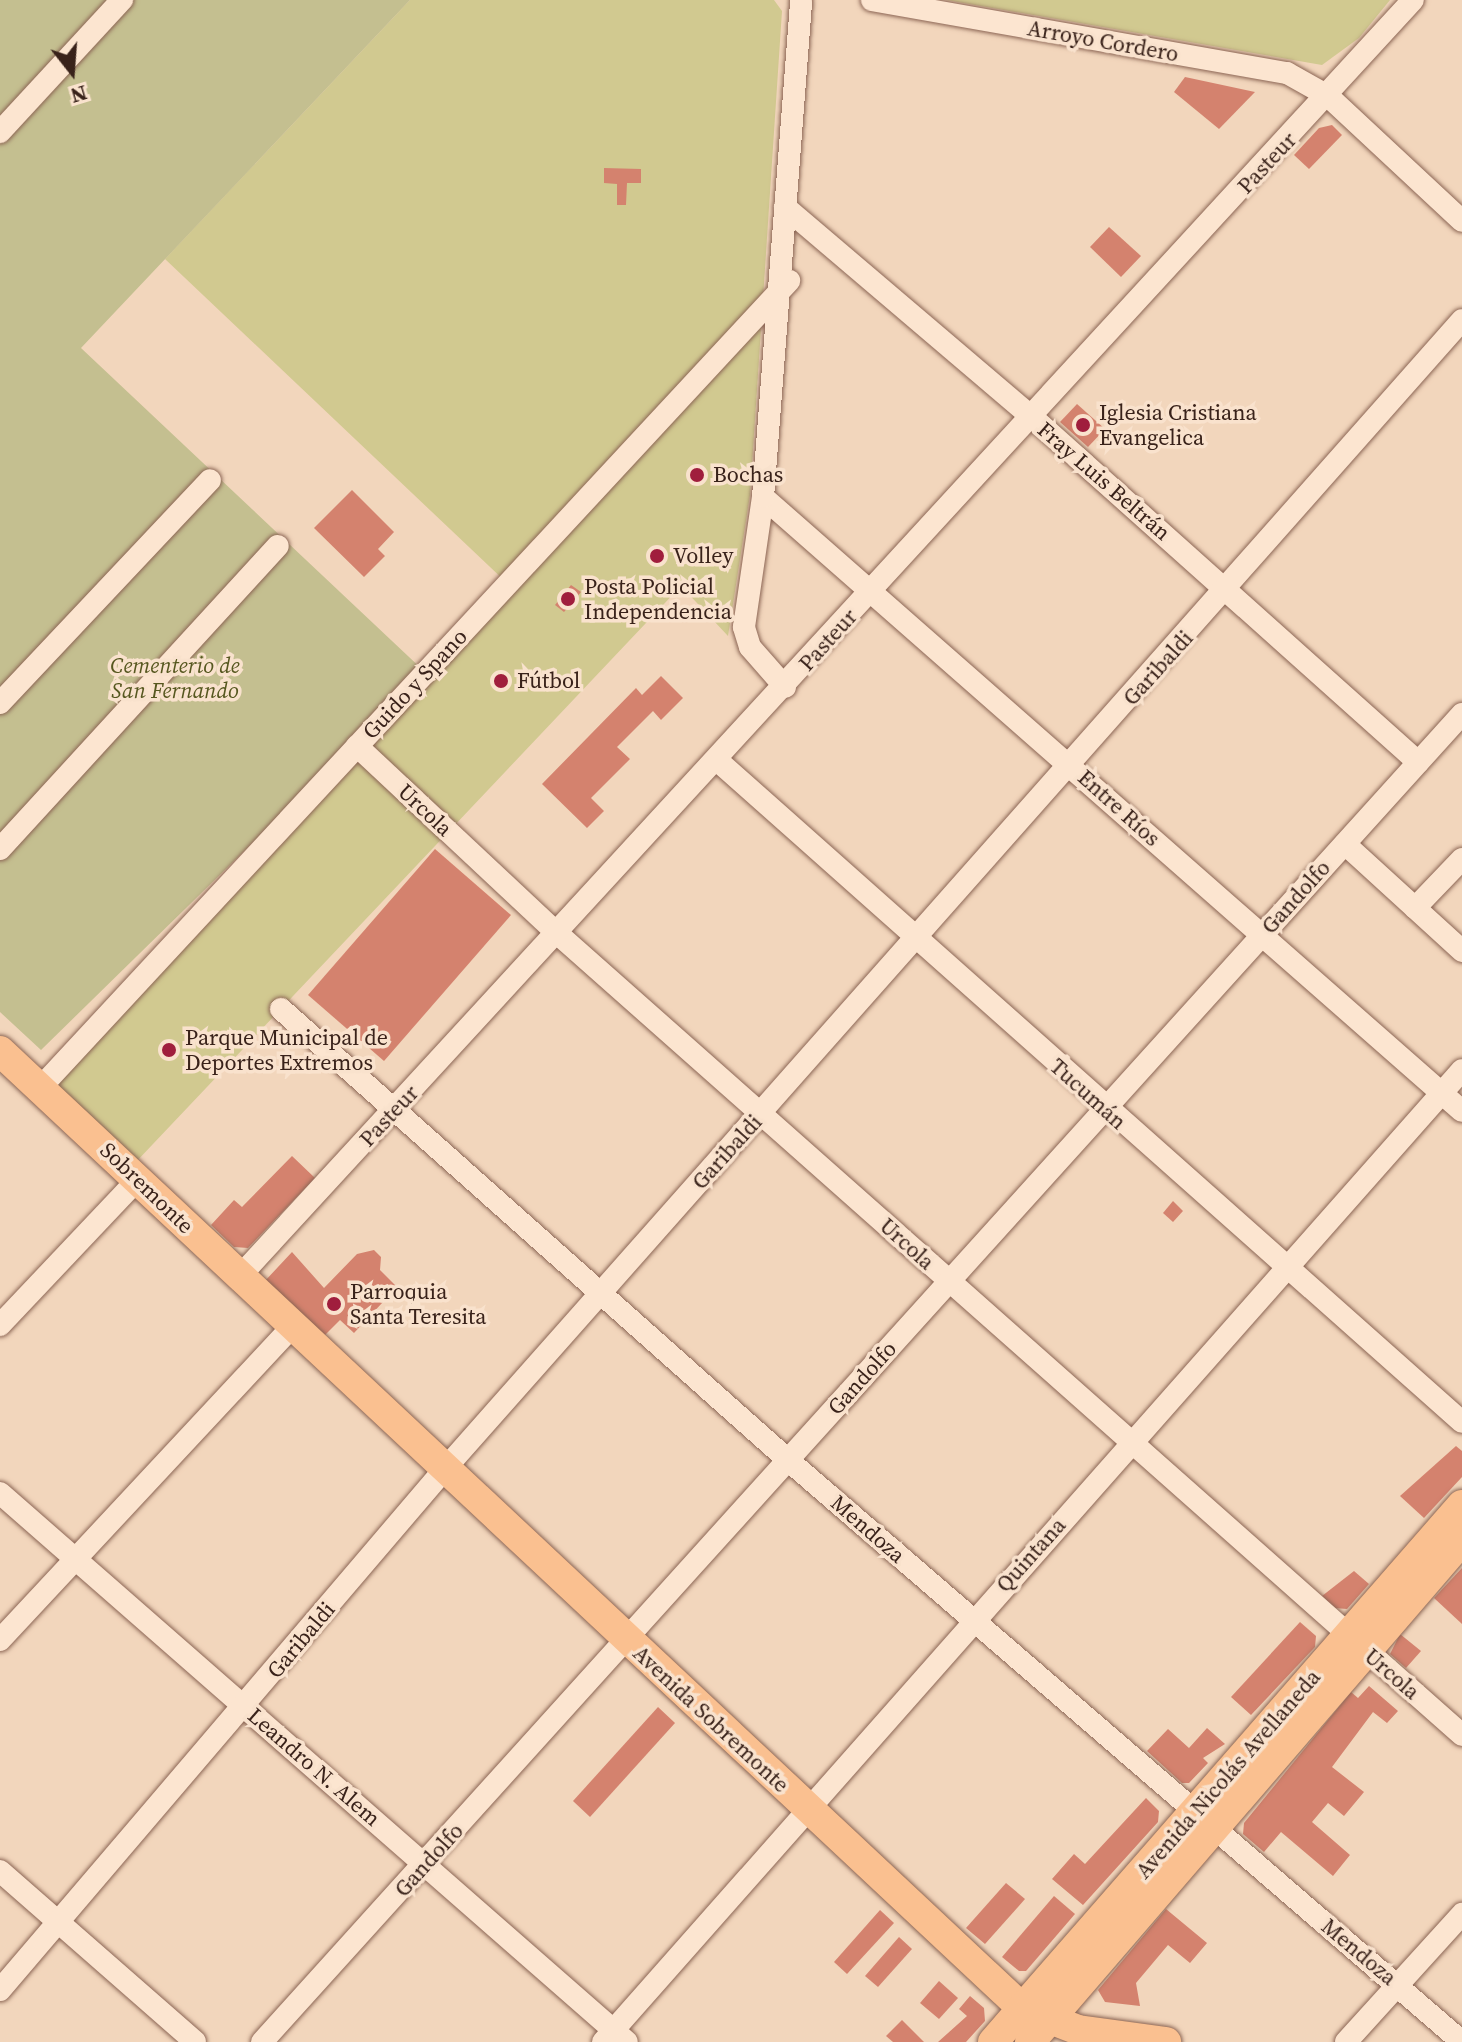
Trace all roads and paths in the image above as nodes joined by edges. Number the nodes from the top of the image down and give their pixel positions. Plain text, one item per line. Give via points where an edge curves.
1 (801, 0) edge
2 (810, 0) edge
3 (872, 0) edge
4 (1413, 0) edge
5 (117, 2) edge
6 (1328, 96) junction
7 (0, 132) edge
8 (790, 211) junction
9 (1462, 221) edge
10 (782, 288) junction
11 (1462, 320) edge
12 (1032, 417) junction
13 (210, 480) dead end
14 (769, 502) junction
15 (278, 546) dead end
16 (874, 590) junction
17 (1228, 591) junction
18 (785, 687) junction
19 (0, 703) edge
20 (1462, 714) edge
21 (357, 746) junction
22 (718, 761) junction
23 (1418, 762) junction
24 (1071, 764) junction
25 (1345, 844) junction
26 (0, 849) edge
27 (1462, 859) edge
28 (1415, 908) junction
29 (558, 934) junction
30 (1263, 935) junction
31 (915, 939) junction
32 (1462, 951) edge
33 (281, 1009) dead end
34 (0, 1051) edge
35 (1462, 1070) edge
36 (41, 1087) junction
37 (1442, 1092) junction
38 (1105, 1109) junction
39 (395, 1110) junction
40 (1462, 1111) edge
41 (760, 1114) junction
42 (138, 1179) junction
43 (1284, 1270) junction
44 (240, 1276) junction
45 (949, 1281) junction
46 (603, 1291) junction
47 (0, 1325) edge
48 (293, 1326) junction
49 (1462, 1422) edge
50 (1130, 1443) junction
51 (788, 1460) junction
52 (443, 1471) junction
53 (0, 1493) edge
54 (1462, 1505) edge
55 (1462, 1540) edge
56 (75, 1559) junction
57 (973, 1619) junction
58 (0, 1640) edge
59 (625, 1640) junction
60 (1357, 1644) junction
61 (245, 1706) junction
62 (1462, 1735) edge
63 (807, 1808) junction
64 (1202, 1822) junction
65 (426, 1864) junction
66 (0, 1871) edge
67 (1462, 1914) edge
68 (61, 1923) junction
69 (1398, 1984) junction
70 (0, 1990) edge
71 (1033, 2024) edge
72 (615, 2038) edge
73 (195, 2042) edge
74 (262, 2042) edge
75 (993, 2042) edge
76 (1166, 2042) edge
77 (1346, 2042) edge
78 (1462, 2042) edge

1 - 8 street
2 - 8 street
3 - 6 street, Arroyo Cordero via 1287,73
4 - 6 street, Pasteur
5 - 7 street
6 - 9 street, Arroyo Cordero
6 - 12 street, Pasteur
8 - 10 street
8 - 12 street, Fray Luis Beltrán
10 - 14 street
10 - 21 street, Guido y Spano
11 - 17 street, Garibaldi
12 - 16 street, Pasteur
12 - 17 street, Fray Luis Beltrán
13 - 19 street
14 - 16 street, Entre Ríos
14 - 18 street via 744,627 750,647
15 - 26 street
16 - 18 street, Pasteur
16 - 24 street, Entre Ríos
17 - 23 street, Fray Luis Beltrán
17 - 24 street, Garibaldi
18 - 22 street, Pasteur
20 - 23 street, Gandolfo
21 - 29 street, Urcola
21 - 36 street, Guido y Spano
22 - 29 street, Pasteur
22 - 31 street, Tucumán
23 - 25 street, Gandolfo
24 - 30 street, Entre Ríos
24 - 31 street, Garibaldi
25 - 28 street
25 - 30 street, Gandolfo
27 - 28 street
28 - 32 street
29 - 39 street, Pasteur
29 - 41 street, Urcola
30 - 37 street, Entre Ríos
30 - 38 street, Gandolfo
31 - 38 street, Tucumán
31 - 41 street, Garibaldi
33 - 39 street, Mendoza
34 - 36 main road, Sobremonte
35 - 37 street, Quintana
36 - 42 main road, Sobremonte
37 - 40 street, Entre Ríos
37 - 43 street, Quintana
38 - 43 street, Tucumán
38 - 45 street, Gandolfo
39 - 44 street, Pasteur
39 - 46 street, Mendoza
41 - 45 street, Urcola
41 - 46 street, Garibaldi
42 - 44 main road, Sobremonte
42 - 47 street
43 - 49 street, Tucumán
43 - 50 street, Quintana
44 - 48 main road, Sobremonte
45 - 50 street, Urcola
45 - 51 street, Gandolfo
46 - 51 street, Mendoza
46 - 52 street, Garibaldi
48 - 52 main road, Avenida Sobremonte
48 - 56 street
50 - 57 street, Quintana
50 - 60 street, Urcola
51 - 57 street, Mendoza
51 - 59 street, Gandolfo
52 - 59 main road, Avenida Sobremonte
52 - 61 street, Garibaldi
53 - 56 street, Leandro N. Alem
54 - 60 main road, Avenida Nicolás Avellaneda
55 - 60 main road, Avenida Nicolás Avellaneda
56 - 58 street
56 - 61 street, Leandro N. Alem
57 - 63 street, Quintana
57 - 64 street, Mendoza
59 - 63 main road, Avenida Sobremonte
59 - 65 street, Gandolfo
60 - 62 street, Urcola
60 - 64 main road, Avenida Nicolás Avellaneda
61 - 65 street, Leandro N. Alem
61 - 68 street, Garibaldi
63 - 71 main road, Avenida Sobremonte
63 - 72 street, Quintana
64 - 69 street, Mendoza
64 - 71 main road, Avenida Nicolás Avellaneda
65 - 72 street, Leandro N. Alem
65 - 74 street, Gandolfo
66 - 68 street
67 - 69 street
68 - 70 street, Garibaldi
68 - 73 street
69 - 77 street
69 - 78 street, Mendoza
71 - 75 main road, Avenida Nicolás Avellaneda
71 - 76 main road

